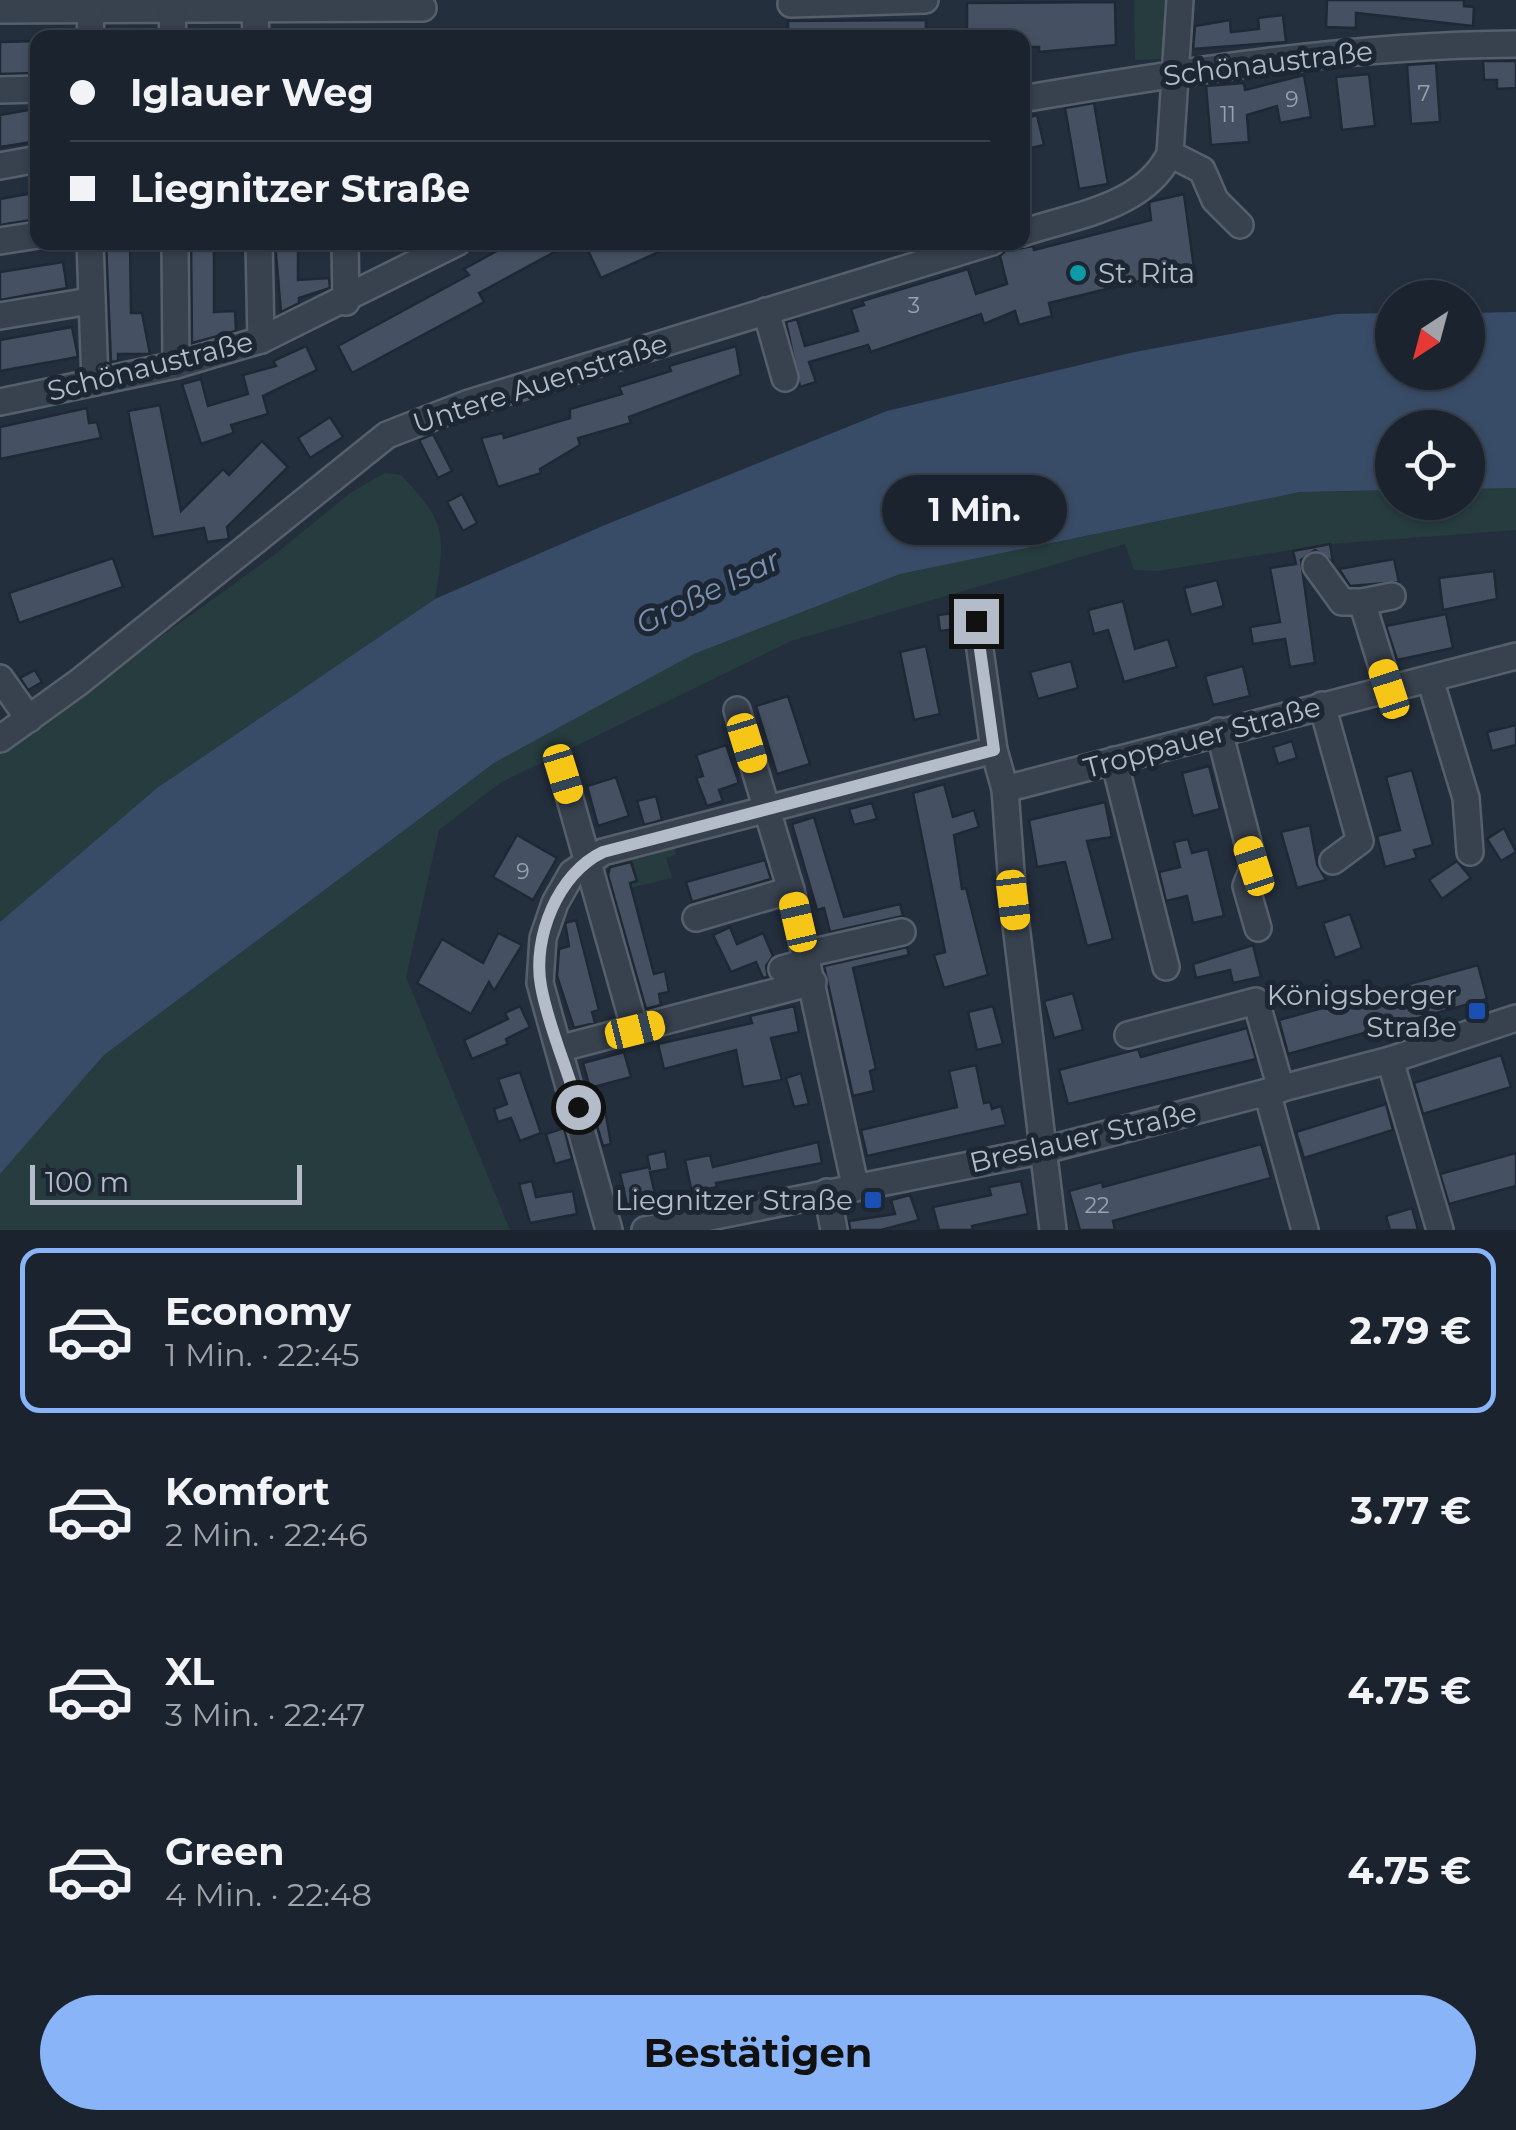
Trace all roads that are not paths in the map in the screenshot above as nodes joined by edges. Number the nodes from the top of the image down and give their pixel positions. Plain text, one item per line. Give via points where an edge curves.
1 (926, 0) edge
2 (1180, 0) edge
3 (791, 4) dead end
4 (423, 8) dead end
5 (255, 9) junction
6 (0, 10) edge
7 (91, 10) junction
8 (172, 10) junction
9 (340, 10) junction
10 (90, 30) edge
11 (172, 30) edge
12 (256, 30) edge
13 (340, 30) edge
14 (1516, 44) edge
15 (1173, 74) junction
16 (30, 89) edge
17 (0, 90) edge
18 (1030, 98) edge
19 (1170, 154) junction
20 (30, 160) edge
21 (0, 166) edge
22 (1240, 225) dead end
23 (1030, 230) edge
24 (30, 236) edge
25 (0, 241) edge
26 (90, 250) edge
27 (175, 250) edge
28 (259, 250) edge
29 (345, 250) edge
30 (443, 250) edge
31 (966, 250) edge
32 (90, 302) junction
33 (346, 302) junction
34 (766, 311) junction
35 (0, 316) edge
36 (261, 340) junction
37 (176, 365) junction
38 (784, 378) dead end
39 (95, 382) junction
40 (0, 402) edge
41 (1316, 566) dead end
42 (1392, 596) dead end
43 (1362, 602) junction
44 (976, 621) dead end
45 (1516, 656) edge
46 (0, 678) edge
47 (1430, 679) junction
48 (1389, 689) junction
49 (1322, 706) junction
50 (736, 710) dead end
51 (29, 718) junction
52 (1219, 731) junction
53 (0, 739) edge
54 (994, 750) junction
55 (1114, 760) junction
56 (563, 774) dead end
57 (1005, 789) junction
58 (767, 809) junction
59 (1470, 852) dead end
60 (588, 859) junction
61 (1333, 861) dead end
62 (791, 890) junction
63 (696, 918) dead end
64 (1258, 928) dead end
65 (902, 932) dead end
66 (1166, 966) dead end
67 (802, 967) junction
68 (1516, 1018) edge
69 (635, 1030) junction
70 (1128, 1034) dead end
71 (562, 1048) junction
72 (1390, 1060) junction
73 (1274, 1091) junction
74 (1045, 1150) junction
75 (855, 1185) junction
76 (827, 1192) junction
77 (609, 1230) edge
78 (645, 1230) edge
79 (834, 1230) edge
80 (1053, 1230) edge
81 (1305, 1230) edge
82 (1440, 1230) edge

1 - 3 street
2 - 15 street
4 - 9 street
5 - 8 street
5 - 9 street
5 - 12 street
6 - 7 street
7 - 8 street
7 - 10 street
8 - 11 street
9 - 13 street
14 - 15 street, Schönaustraße via 1382,48
15 - 18 street, Schönaustraße
15 - 19 street
16 - 17 street
19 - 22 street via 1202,170 1216,200
19 - 23 street via 1153,182 1133,197
20 - 21 street
24 - 25 street
26 - 32 street
27 - 37 street
28 - 36 street
29 - 33 street
30 - 33 street, Schönaustraße
31 - 34 street, Untere Auenstraße
32 - 35 street
32 - 39 street
33 - 36 street, Schönaustraße
34 - 38 street
34 - 51 street, Untere Auenstraße via 469,403 387,436
36 - 37 street, Schönaustraße
37 - 39 street, Schönaustraße
39 - 40 street, Schönaustraße
41 - 43 street via 1342,602
42 - 43 street
43 - 48 street
44 - 54 street
45 - 47 street, Troppauer Straße
46 - 51 street
47 - 48 street, Troppauer Straße
47 - 59 street via 1466,798
48 - 49 street, Troppauer Straße
49 - 52 street, Troppauer Straße
49 - 61 street via 1360,841
50 - 58 street
51 - 53 street, Untere Auenstraße
52 - 55 street, Troppauer Straße
52 - 64 street via 1254,866 1246,886
54 - 57 street
54 - 58 street
55 - 57 street, Troppauer Straße
55 - 66 street
56 - 60 street
57 - 74 street
58 - 60 street
58 - 62 street
60 - 69 street
60 - 71 street via 560,891 543,938 540,983
62 - 63 street
62 - 67 street
65 - 67 street
67 - 69 street via 718,1012
67 - 75 street
68 - 72 street, Breslauer Straße
69 - 71 street
70 - 73 street via 1256,1001
71 - 77 street
72 - 73 street, Breslauer Straße
72 - 82 street
73 - 74 street, Breslauer Straße
73 - 81 street
74 - 75 street, Breslauer Straße
74 - 80 street
75 - 76 street, Breslauer Straße
76 - 78 street, Breslauer Straße
76 - 79 street

